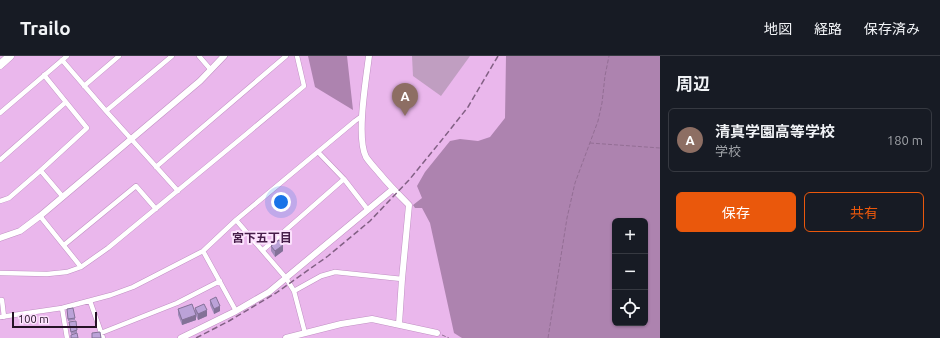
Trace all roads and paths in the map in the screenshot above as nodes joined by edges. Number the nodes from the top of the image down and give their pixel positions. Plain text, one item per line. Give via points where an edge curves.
1 (4, 56) edge
2 (10, 56) edge
3 (67, 56) edge
4 (119, 56) edge
5 (172, 56) edge
6 (199, 56) edge
7 (224, 56) edge
8 (286, 56) edge
9 (297, 56) edge
10 (369, 56) edge
11 (609, 56) edge
12 (0, 59) edge
13 (62, 60) junction
14 (0, 65) edge
15 (211, 70) junction
16 (44, 76) junction
17 (84, 86) junction
18 (66, 102) junction
19 (106, 111) junction
20 (0, 113) edge
21 (362, 116) junction
22 (131, 139) junction
23 (589, 143) junction
24 (660, 148) edge
25 (318, 152) junction
26 (0, 160) edge
27 (156, 167) junction
28 (41, 171) junction
29 (344, 179) junction
30 (393, 189) junction
31 (178, 191) junction
32 (63, 197) junction
33 (0, 201) edge
34 (156, 209) junction
35 (368, 210) junction
36 (40, 216) junction
37 (236, 220) junction
38 (0, 238) edge
39 (64, 245) junction
40 (263, 250) junction
41 (203, 251) junction
42 (81, 267) junction
43 (0, 273) edge
44 (286, 278) junction
45 (402, 279) junction
46 (220, 281) junction
47 (294, 291) junction
48 (0, 300) edge
49 (90, 301) junction
50 (62, 308) junction
51 (236, 311) junction
52 (2, 317) edge
53 (399, 324) junction
54 (305, 333) junction
55 (437, 333) joint
56 (102, 336) edge
57 (189, 336) edge
58 (67, 338) edge
59 (181, 338) edge
60 (286, 338) edge
61 (449, 338) edge
62 (548, 338) edge

1 - 12 highway
2 - 14 highway
3 - 13 street
4 - 17 street
5 - 19 street
6 - 15 street
7 - 15 street
8 - 27 street
9 - 31 street via 304,86
10 - 21 street
11 - 23 path via 598,121
13 - 16 street
13 - 17 street
15 - 22 street
16 - 18 street
16 - 20 street
17 - 19 street
18 - 26 street
18 - 28 street via 87,128
19 - 22 street
21 - 25 street
21 - 30 street via 366,157
22 - 27 street
22 - 32 street
23 - 24 path
23 - 62 path via 575,183 567,218
25 - 29 street
25 - 37 street
27 - 31 street
28 - 32 street
28 - 33 street via 8,198
29 - 35 street
29 - 40 street
30 - 35 street
30 - 45 street via 409,205
31 - 34 street
32 - 36 street
34 - 39 street via 136,186
34 - 42 street
35 - 44 street
36 - 38 street via 20,231
36 - 39 street
37 - 40 street
37 - 41 street
39 - 42 street
40 - 44 street
41 - 46 street
41 - 49 street via 133,287
42 - 43 street via 67,272 47,274
44 - 47 street
44 - 51 street via 269,292
45 - 47 street via 335,272 321,276
45 - 53 street
46 - 51 street
46 - 56 street
47 - 54 street
48 - 52 street
49 - 50 street
49 - 56 street
50 - 52 street
50 - 58 street
51 - 57 street
53 - 54 street via 372,319
53 - 55 street
54 - 60 street
55 - 61 path
57 - 59 street

